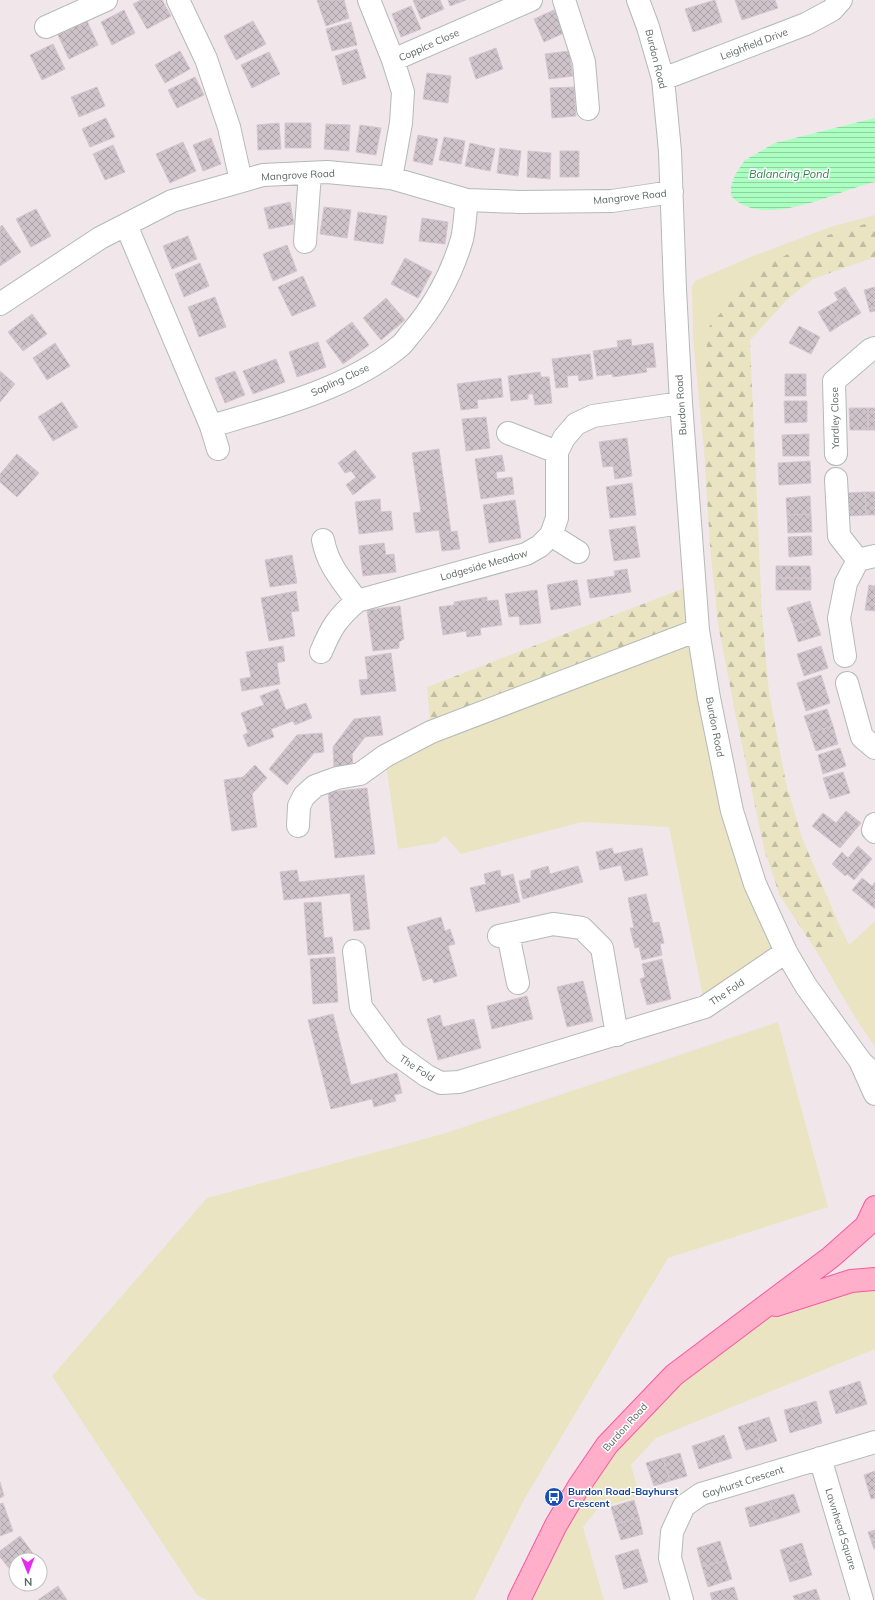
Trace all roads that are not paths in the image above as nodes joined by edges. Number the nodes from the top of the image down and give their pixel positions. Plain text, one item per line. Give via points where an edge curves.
1 (106, 0) edge
2 (178, 0) edge
3 (369, 0) edge
4 (531, 0) edge
5 (564, 0) edge
6 (638, 0) edge
7 (841, 0) edge
8 (46, 27) dead end
9 (393, 60) junction
10 (663, 79) junction
11 (588, 109) dead end
12 (310, 173) junction
13 (391, 178) junction
14 (241, 181) junction
15 (672, 192) junction
16 (467, 200) junction
17 (126, 225) junction
18 (305, 242) dead end
19 (0, 304) edge
20 (873, 353) edge
21 (681, 403) junction
22 (211, 426) junction
23 (508, 433) dead end
24 (218, 449) dead end
25 (557, 452) junction
26 (836, 454) dead end
27 (836, 479) dead end
28 (551, 534) junction
29 (323, 540) dead end
30 (578, 552) dead end
31 (866, 558) edge
32 (357, 601) junction
33 (698, 630) junction
34 (321, 652) dead end
35 (844, 656) dead end
36 (847, 683) dead end
37 (875, 748) edge
38 (875, 824) edge
39 (298, 826) dead end
40 (875, 832) edge
41 (354, 952) dead end
42 (786, 952) junction
43 (518, 983) dead end
44 (617, 1035) junction
45 (868, 1068) edge
46 (875, 1094) edge
47 (875, 1207) edge
48 (875, 1279) edge
49 (761, 1310) junction
50 (875, 1442) edge
51 (820, 1458) junction
52 (519, 1600) edge
53 (682, 1600) edge
54 (862, 1600) edge

1 - 8 street
2 - 14 street via 206,59 229,127
3 - 9 street
4 - 9 street, Coppice Close
5 - 11 street via 584,62
6 - 10 street, Burdon Road
7 - 10 street, Leighfield Drive via 832,10 806,24
9 - 13 street, Coppice Close via 403,92 401,123
10 - 15 street, Burdon Road
12 - 13 street, Mangrove Road via 327,172
12 - 14 street, Mangrove Road via 263,175
12 - 18 street
13 - 16 street, Mangrove Road
14 - 17 street, Mangrove Road via 172,201
15 - 16 street, Mangrove Road via 612,201
15 - 21 street, Burdon Road
16 - 22 street, Sapling Close via 462,238 448,278 424,318 401,345 365,370 324,389
17 - 19 street, Mangrove Road via 100,238
17 - 22 street
20 - 26 street, Yardley Close via 834,381
21 - 25 street via 593,416 576,424 564,438
21 - 33 street, Burdon Road
22 - 24 street
23 - 25 street
25 - 28 street via 556,518
27 - 31 street via 839,536
28 - 30 street
28 - 32 street, Lodgeside Meadow via 540,546 526,554
29 - 32 street via 326,555 334,570
31 - 35 street via 846,583 839,618
32 - 34 street, Lodgeside Meadow via 342,614 331,629
33 - 39 street via 431,732 385,756 360,774 337,778 315,786 304,796 299,806
33 - 42 street, Burdon Road via 732,811 755,884
36 - 37 street via 862,737
38 - 40 street
41 - 44 street, The Fold via 361,1007 395,1053 441,1083 459,1082
42 - 44 street, The Fold via 705,1007
42 - 45 street, Burdon Road via 806,986
43 - 44 street via 503,935 553,924 582,928 602,948
45 - 46 street, Burdon Road
47 - 49 main road, Burdon Road via 866,1226 831,1257
48 - 49 main road, Burdon Road via 851,1281
49 - 52 main road, Burdon Road via 674,1375 607,1445 556,1525
50 - 51 street, Gayhurst Crescent
51 - 53 street, Gayhurst Crescent via 701,1494 684,1506 672,1532 670,1558
51 - 54 street, Lawnhead Square

